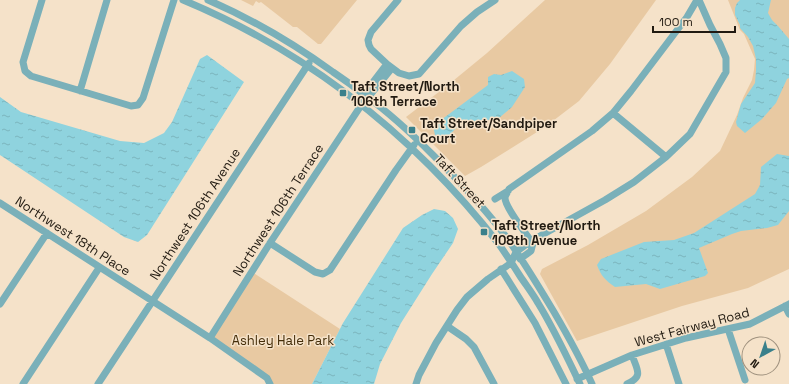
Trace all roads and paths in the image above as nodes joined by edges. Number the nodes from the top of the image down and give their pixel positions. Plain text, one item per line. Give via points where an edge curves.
1 (42, 0) edge
2 (108, 0) edge
3 (174, 0) edge
4 (183, 0) edge
5 (208, 0) edge
6 (398, 0) edge
7 (495, 0) edge
8 (698, 0) edge
9 (216, 4) junction
10 (212, 12) junction
11 (312, 57) junction
12 (307, 65) junction
13 (389, 66) junction
14 (80, 91) junction
15 (367, 96) junction
16 (362, 104) junction
17 (613, 113) junction
18 (418, 140) junction
19 (412, 148) junction
20 (666, 157) junction
21 (509, 189) junction
22 (495, 199) dead end
23 (0, 203) edge
24 (47, 234) junction
25 (533, 239) junction
26 (270, 243) junction
27 (516, 252) junction
28 (520, 259) junction
29 (511, 263) junction
30 (99, 268) junction
31 (502, 269) junction
32 (152, 301) junction
33 (0, 304) edge
34 (787, 305) edge
35 (789, 314) edge
36 (447, 326) junction
37 (728, 329) junction
38 (210, 338) junction
39 (666, 344) junction
40 (632, 356) junction
41 (588, 375) junction
42 (745, 380) dead end
43 (579, 381) edge
44 (23, 384) edge
45 (98, 384) edge
46 (270, 384) edge
47 (416, 384) edge
48 (494, 384) edge
49 (566, 384) edge
50 (592, 384) edge
51 (627, 384) edge
52 (679, 384) edge

1 - 14 street via 23,62 25,71 31,76
2 - 14 street
3 - 14 street via 143,98 138,105 131,106
4 - 10 street, Taft Street
5 - 9 street, Taft Street
6 - 13 street via 371,32 368,40 371,49
7 - 13 street via 461,26 419,74 409,76
8 - 17 street
8 - 20 street via 726,58 726,72 690,134
9 - 10 street
9 - 11 street, Taft Street via 271,32
10 - 12 street, Taft Street
11 - 12 street, Northwest 106th Avenue
11 - 15 street, Taft Street
12 - 16 street, Taft Street
12 - 32 street, Northwest 106th Avenue
13 - 15 street
15 - 16 street, Northwest 106th Terrace
15 - 18 street, Taft Street
16 - 19 street, Taft Street
16 - 26 street, Northwest 106th Terrace
17 - 20 street
17 - 21 street via 592,131
18 - 19 street
18 - 27 street, Taft Street via 458,180
19 - 26 street via 330,270 323,274 314,272
19 - 29 street, Taft Street via 476,216
20 - 25 street via 606,200
21 - 22 street
21 - 25 street via 505,199 508,206
23 - 24 street, Northwest 18th Place
24 - 30 street, Northwest 18th Place
24 - 33 street
25 - 27 street
25 - 28 street via 531,251
26 - 38 street, Northwest 106th Terrace
27 - 28 street, Taft Street
27 - 29 street
28 - 41 street, Taft Street via 546,298
29 - 31 street
29 - 43 street, Taft Street via 538,304
30 - 32 street, Northwest 18th Place
30 - 44 street
31 - 36 street via 467,297
31 - 49 street via 535,323
32 - 38 street, Northwest 18th Place
32 - 45 street, Northwest 106th Avenue
34 - 35 street
34 - 37 street, West Fairway Road via 750,324
36 - 47 street
36 - 48 street via 474,347
37 - 39 street, West Fairway Road
37 - 42 street
38 - 46 street, Northwest 18th Place via 267,378
39 - 40 street, West Fairway Road
39 - 52 street
40 - 41 street, West Fairway Road
40 - 51 street via 638,377
41 - 43 street, West Fairway Road
41 - 50 street, Taft Street

